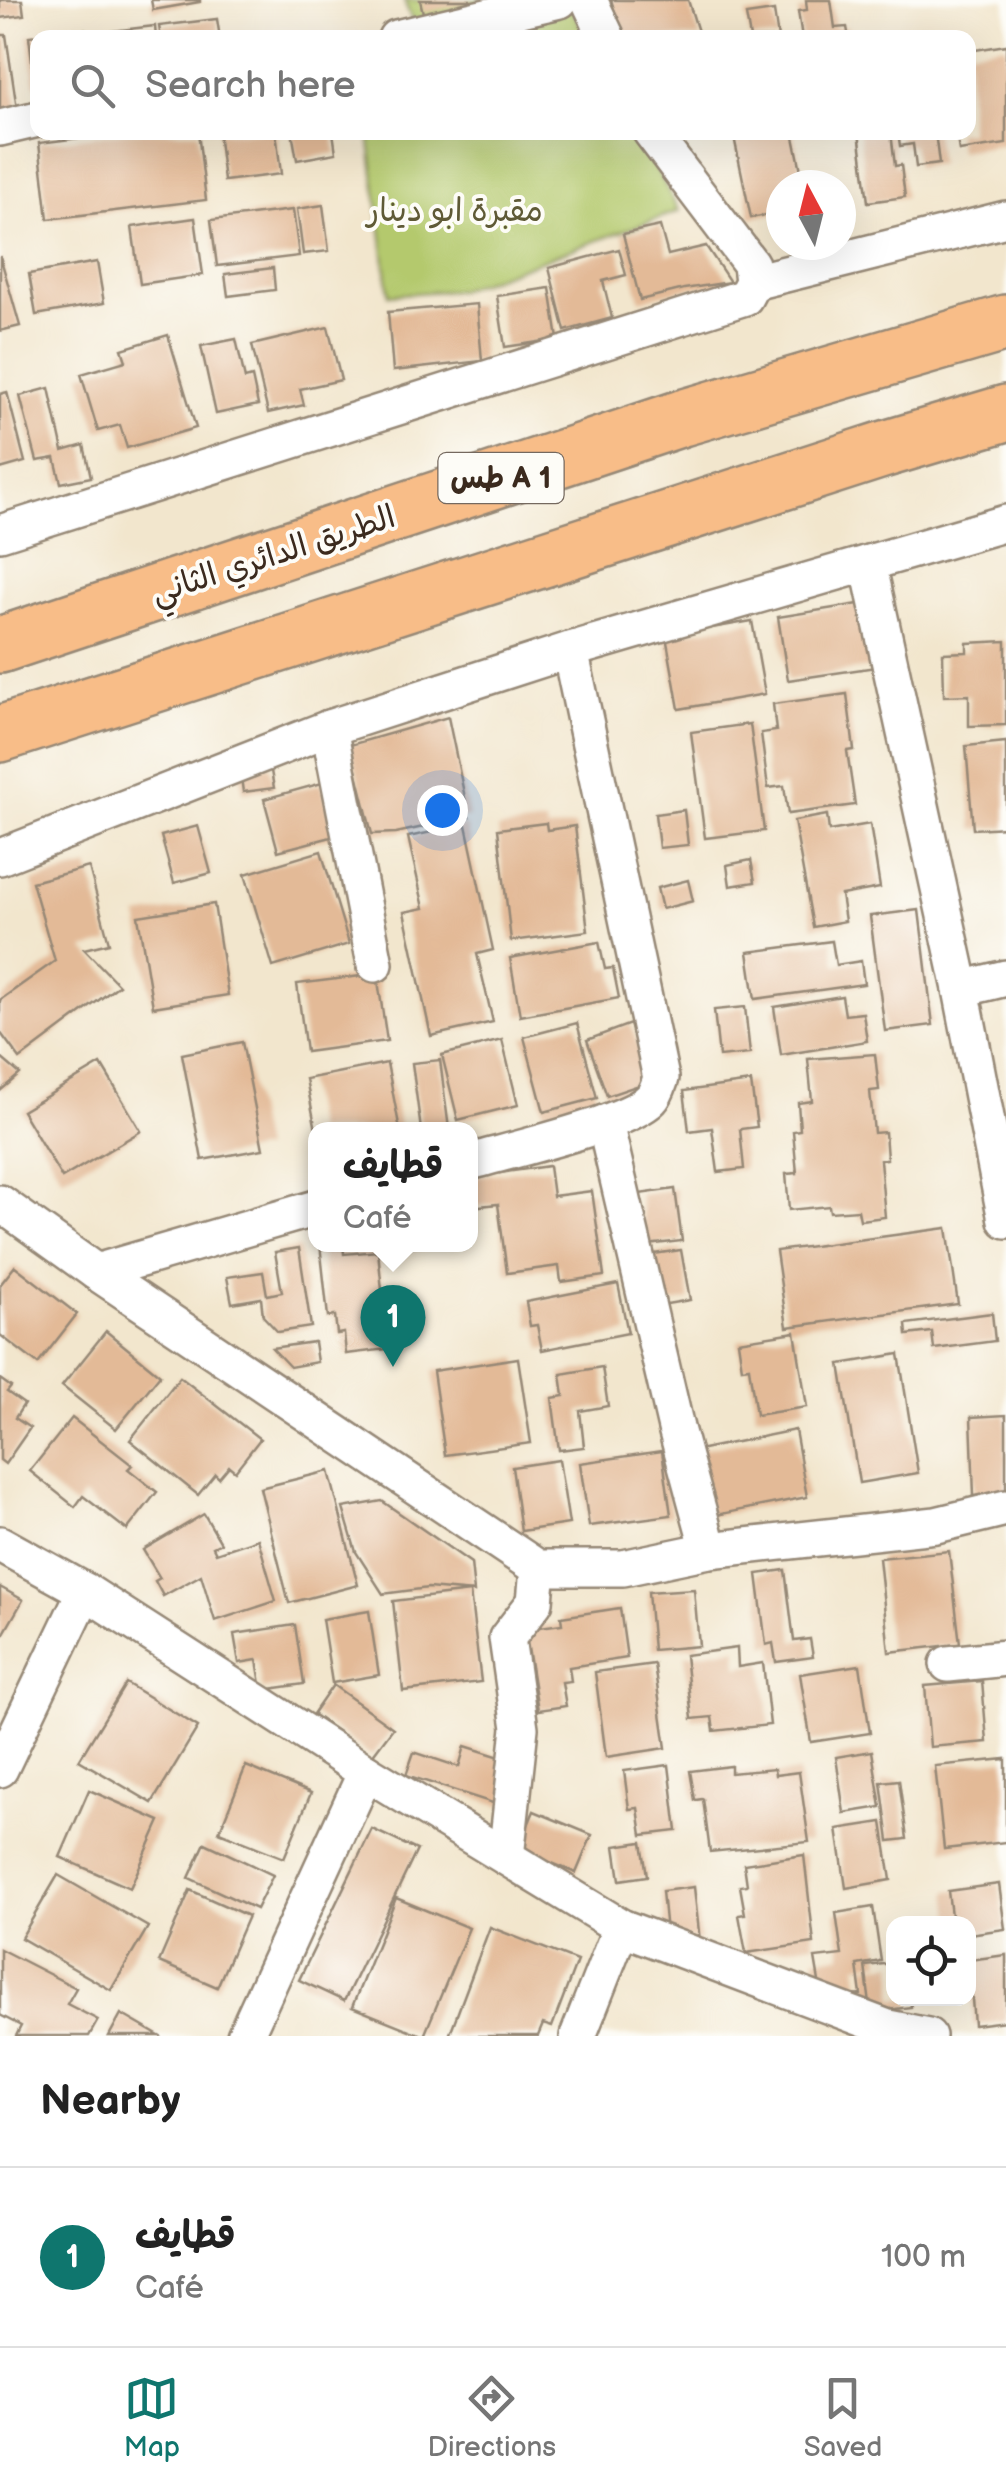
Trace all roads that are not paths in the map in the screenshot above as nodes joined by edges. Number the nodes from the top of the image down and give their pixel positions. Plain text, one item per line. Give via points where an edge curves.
1 (560, 0) edge
2 (589, 0) edge
3 (431, 30) edge
4 (602, 30) edge
5 (30, 121) edge
6 (0, 128) edge
7 (657, 140) edge
8 (1006, 219) edge
9 (753, 282) junction
10 (1006, 324) edge
11 (1006, 413) edge
12 (1006, 523) edge
13 (0, 533) edge
14 (868, 564) junction
15 (2, 644) edge
16 (570, 650) junction
17 (329, 728) junction
18 (0, 734) edge
19 (0, 857) edge
20 (375, 964) dead end
21 (1006, 978) edge
22 (962, 989) junction
23 (605, 1123) junction
24 (478, 1160) edge
25 (0, 1203) edge
26 (308, 1210) edge
27 (1006, 1220) edge
28 (96, 1272) junction
29 (1006, 1508) edge
30 (0, 1544) edge
31 (709, 1550) junction
32 (538, 1568) junction
33 (85, 1591) junction
34 (1006, 1658) edge
35 (948, 1664) dead end
36 (0, 1769) edge
37 (366, 1772) junction
38 (506, 1856) junction
39 (621, 1927) junction
40 (888, 2032) edge
41 (245, 2036) edge
42 (578, 2036) edge
43 (928, 2036) edge

1 - 3 street
2 - 4 street
5 - 6 street
7 - 9 street via 751,264
8 - 9 street
9 - 13 street via 745,297
10 - 15 highway, الطريق الدائري الثاني / طس A 1 via 682,418
11 - 18 highway, طس A 1
12 - 14 street
14 - 16 street
14 - 22 street
16 - 17 street
16 - 23 street via 661,1078 653,1098
17 - 19 street
17 - 20 street
21 - 22 street
22 - 27 street
23 - 24 street
23 - 31 street
25 - 28 street
26 - 28 street
28 - 32 street
29 - 31 street via 936,1525
30 - 33 street
31 - 32 street via 623,1568
32 - 38 street via 535,1602 507,1638 520,1728
33 - 36 street
33 - 37 street
34 - 35 street
37 - 38 street
37 - 41 street
38 - 39 street
39 - 40 street
39 - 42 street
40 - 43 street

